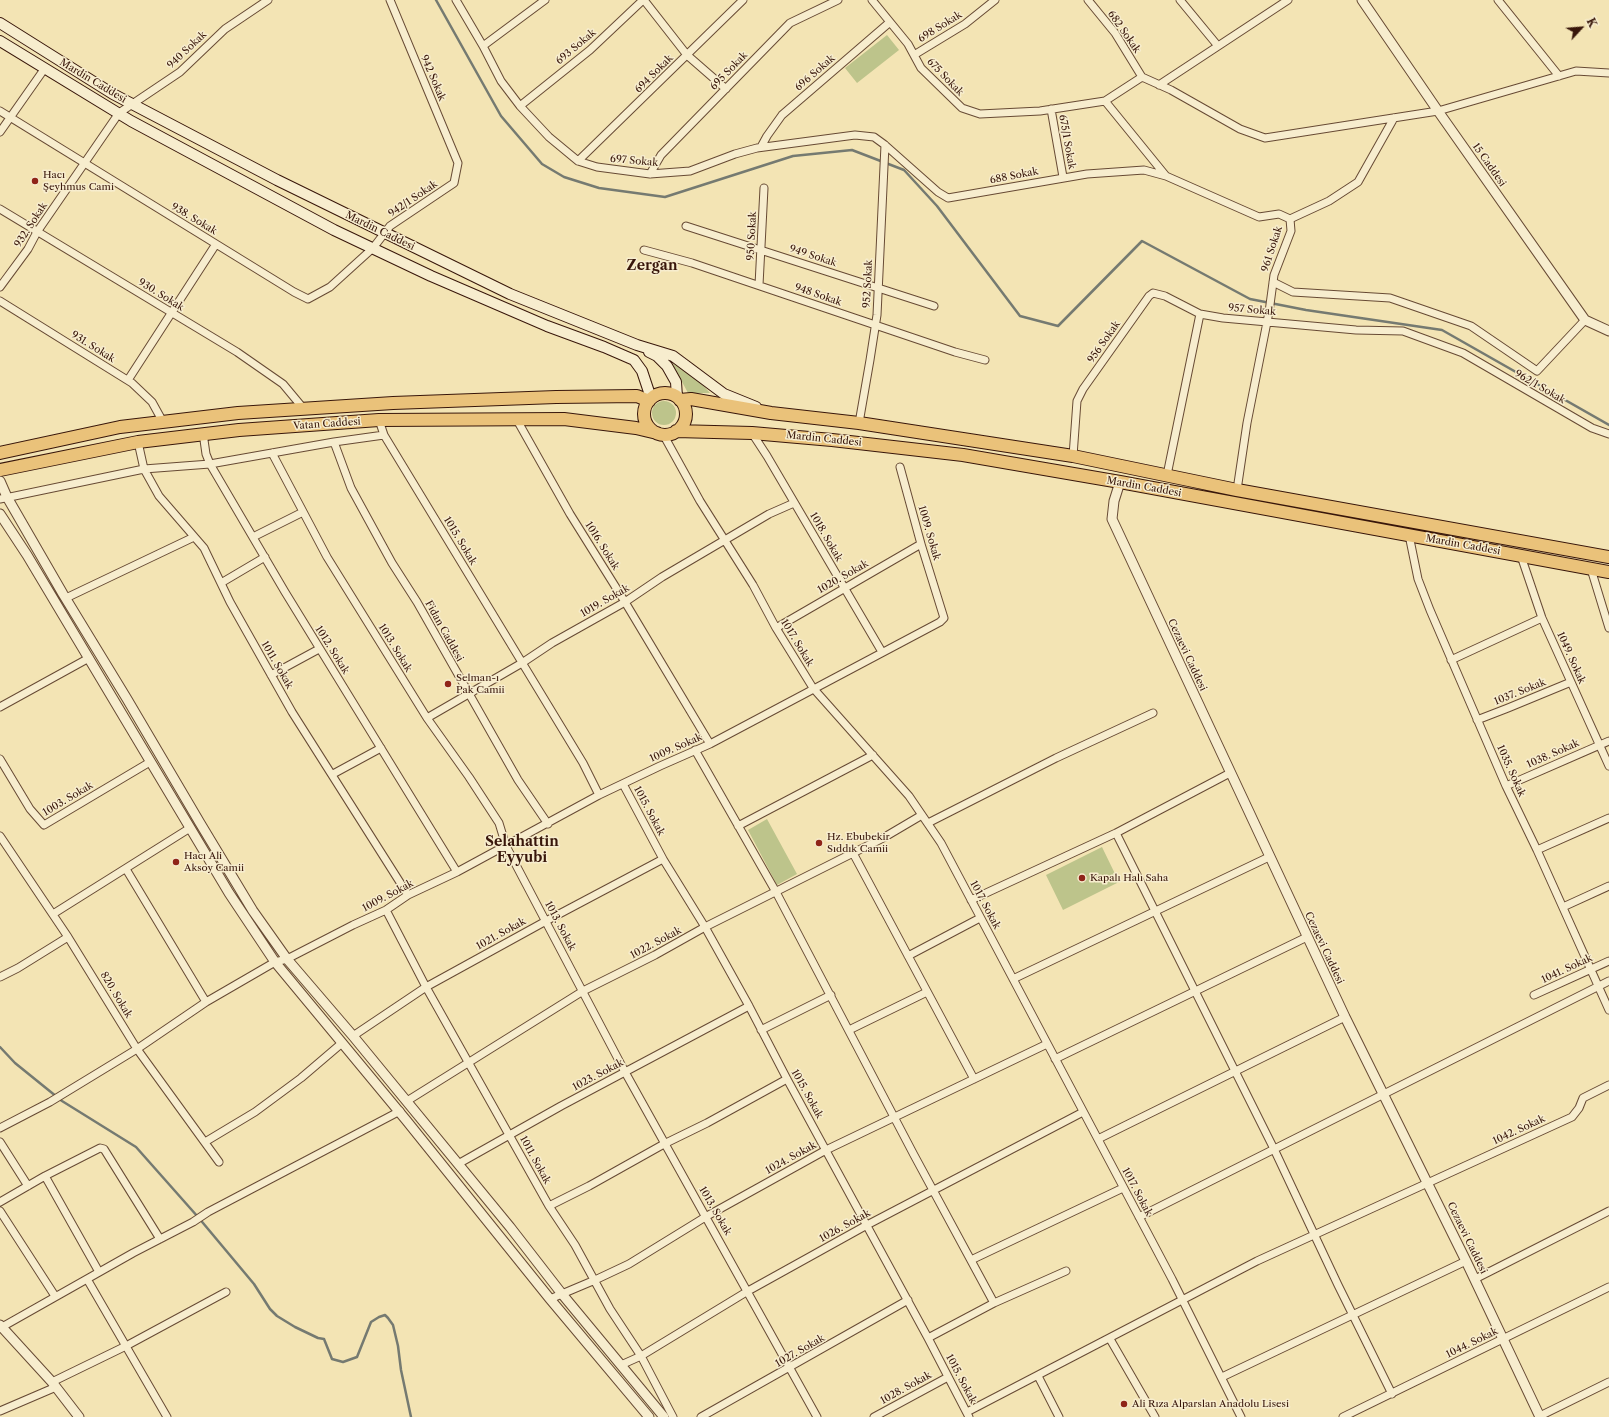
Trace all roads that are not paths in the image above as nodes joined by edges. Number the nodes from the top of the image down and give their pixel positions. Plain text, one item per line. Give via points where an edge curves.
1 (268, 0) edge
2 (390, 0) edge
3 (456, 0) edge
4 (545, 0) edge
5 (643, 0) edge
6 (743, 0) edge
7 (838, 0) edge
8 (872, 0) edge
9 (995, 0) edge
10 (1088, 0) edge
11 (1180, 0) edge
12 (1288, 0) edge
13 (1362, 0) edge
14 (1498, 0) edge
15 (890, 22) junction
16 (0, 23) edge
17 (0, 41) edge
18 (483, 46) junction
19 (1218, 46) junction
20 (686, 55) junction
21 (914, 55) junction
22 (45, 68) junction
23 (1609, 73) edge
24 (1559, 76) junction
25 (1142, 77) junction
26 (1159, 85) junction
27 (726, 89) junction
28 (1105, 101) junction
29 (132, 104) junction
30 (520, 106) junction
31 (1051, 109) junction
32 (0, 111) edge
33 (1438, 111) junction
34 (119, 113) junction
35 (10, 118) junction
36 (1394, 118) junction
37 (0, 132) edge
38 (885, 145) junction
39 (761, 148) junction
40 (578, 161) junction
41 (458, 163) joint
42 (84, 164) junction
43 (650, 174) junction
44 (1166, 176) junction
45 (1063, 177) junction
46 (764, 188) dead end
47 (0, 209) edge
48 (1290, 219) junction
49 (686, 226) dead end
50 (37, 232) junction
51 (384, 233) junction
52 (216, 244) junction
53 (373, 248) junction
54 (644, 250) dead end
55 (762, 250) junction
56 (1272, 284) junction
57 (759, 285) junction
58 (0, 287) edge
59 (878, 287) junction
60 (0, 301) edge
61 (934, 306) dead end
62 (172, 314) junction
63 (1200, 314) junction
64 (1586, 320) junction
65 (1267, 321) junction
66 (874, 325) junction
67 (1609, 331) edge
68 (637, 345) junction
69 (1463, 353) joint
70 (985, 360) dead end
71 (128, 380) junction
72 (678, 398) junction
73 (650, 399) junction
74 (303, 408) junction
75 (771, 413) junction
76 (380, 420) junction
77 (517, 420) junction
78 (164, 422) junction
79 (858, 423) junction
80 (676, 431) junction
81 (660, 433) junction
82 (752, 433) junction
83 (203, 434) junction
84 (1609, 434) edge
85 (384, 435) junction
86 (138, 442) junction
87 (334, 442) junction
88 (0, 453) edge
89 (272, 453) junction
90 (1073, 456) junction
91 (210, 464) junction
92 (900, 467) dead end
93 (144, 469) junction
94 (0, 470) edge
95 (1167, 475) junction
96 (0, 481) edge
97 (1120, 482) junction
98 (1237, 490) junction
99 (4, 498) edge
100 (794, 503) junction
101 (303, 512) junction
102 (0, 514) edge
103 (1409, 535) junction
104 (194, 537) junction
105 (253, 537) junction
106 (725, 540) junction
107 (921, 544) junction
108 (1521, 556) junction
109 (265, 557) junction
110 (1609, 557) edge
111 (1591, 569) junction
112 (1609, 572) edge
113 (220, 583) junction
114 (844, 588) junction
115 (66, 598) junction
116 (625, 602) junction
117 (1542, 618) junction
118 (776, 628) junction
119 (1609, 628) edge
120 (319, 649) junction
121 (882, 652) junction
122 (89, 658) junction
123 (1451, 660) junction
124 (522, 663) junction
125 (271, 675) junction
126 (1571, 682) junction
127 (813, 688) junction
128 (468, 694) junction
129 (0, 707) edge
130 (1153, 713) dead end
131 (427, 718) junction
132 (1477, 720) junction
133 (1609, 741) edge
134 (710, 744) junction
135 (1599, 745) junction
136 (381, 748) junction
137 (695, 750) junction
138 (873, 755) junction
139 (0, 759) edge
140 (150, 762) junction
141 (1609, 766) edge
142 (333, 774) junction
143 (1230, 774) junction
144 (623, 784) junction
145 (1506, 786) junction
146 (599, 795) junction
147 (922, 815) junction
148 (1609, 818) edge
149 (928, 823) junction
150 (548, 824) junction
151 (738, 826) junction
152 (190, 828) junction
153 (1116, 833) junction
154 (0, 838) edge
155 (506, 846) junction
156 (1537, 850) junction
157 (853, 853) junction
158 (1269, 857) junction
159 (663, 859) junction
160 (126, 868) junction
161 (457, 872) junction
162 (1609, 886) edge
163 (776, 892) junction
164 (408, 895) junction
165 (971, 900) junction
166 (1563, 907) junction
167 (386, 910) junction
168 (1155, 911) junction
169 (53, 914) junction
170 (980, 918) junction
171 (546, 921) junction
172 (705, 927) junction
173 (68, 937) junction
174 (1307, 937) junction
175 (908, 956) junction
176 (287, 959) junction
177 (1609, 961) edge
178 (275, 962) junction
179 (1590, 970) junction
180 (0, 977) edge
181 (1013, 980) junction
182 (1609, 981) edge
183 (1598, 986) junction
184 (426, 987) junction
185 (584, 992) junction
186 (927, 992) junction
187 (1194, 992) junction
188 (830, 995) junction
189 (1534, 995) dead end
190 (206, 1002) junction
191 (749, 1006) junction
192 (1609, 1010) edge
193 (1345, 1017) junction
194 (761, 1030) junction
195 (849, 1030) junction
196 (353, 1036) junction
197 (342, 1043) junction
198 (1047, 1044) junction
199 (137, 1049) junction
200 (1055, 1059) junction
201 (469, 1063) junction
202 (1234, 1071) junction
203 (625, 1072) junction
204 (787, 1079) junction
205 (974, 1079) junction
206 (1609, 1085) edge
207 (1383, 1094) junction
208 (407, 1101) junction
209 (400, 1112) junction
210 (1083, 1112) junction
211 (894, 1117) junction
212 (0, 1128) edge
213 (509, 1135) junction
214 (1098, 1139) junction
215 (0, 1142) edge
216 (205, 1142) junction
217 (664, 1144) junction
218 (1274, 1149) junction
219 (826, 1150) junction
220 (219, 1162) dead end
221 (458, 1164) junction
222 (46, 1176) junction
223 (1428, 1184) junction
224 (28, 1186) junction
225 (1123, 1188) junction
226 (933, 1190) junction
227 (0, 1202) edge
228 (548, 1206) junction
229 (0, 1211) edge
230 (1609, 1211) edge
231 (707, 1216) junction
232 (1139, 1217) junction
233 (867, 1225) junction
234 (1314, 1234) junction
235 (160, 1239) junction
236 (971, 1260) junction
237 (1466, 1261) junction
238 (1066, 1271) dead end
239 (99, 1272) junction
240 (86, 1279) junction
241 (595, 1280) junction
242 (1475, 1280) junction
243 (1609, 1287) edge
244 (226, 1292) dead end
245 (748, 1292) junction
246 (562, 1294) junction
247 (56, 1296) junction
248 (550, 1299) junction
249 (908, 1300) junction
250 (1183, 1301) junction
251 (994, 1303) junction
252 (1352, 1314) junction
253 (1, 1326) edge
254 (928, 1338) junction
255 (1110, 1338) junction
256 (1503, 1339) junction
257 (126, 1346) junction
258 (641, 1356) junction
259 (621, 1365) junction
260 (790, 1368) junction
261 (1038, 1376) junction
262 (948, 1377) junction
263 (1222, 1377) junction
264 (1609, 1382) edge
265 (54, 1384) junction
266 (1392, 1394) junction
267 (0, 1411) edge
268 (968, 1415) edge
269 (79, 1417) edge
270 (167, 1417) edge
271 (649, 1417) edge
272 (664, 1417) edge
273 (673, 1417) edge
274 (702, 1417) edge
275 (817, 1417) edge
276 (874, 1417) edge
277 (1059, 1417) edge
278 (1155, 1417) edge
279 (1241, 1417) edge
280 (1343, 1417) edge
281 (1540, 1417) edge

1 - 29 street, 940 Sokak via 225,29 180,72
2 - 41 street, 942 Sokak
3 - 18 street, 697 Sokak
4 - 18 street
5 - 20 street
5 - 30 street, 693 Sokak via 590,50
6 - 20 street, 694 Sokak
7 - 27 street, 695 Sokak via 790,23
8 - 15 street, 675 Sokak
9 - 21 street, 698 Sokak via 965,24
10 - 25 street, 682 Sokak via 1115,33
11 - 19 street
12 - 19 street
13 - 33 street, 15 Caddesi
14 - 24 street
15 - 21 street, 675 Sokak
15 - 39 street, 696 Sokak via 782,115
16 - 29 main road, Mardin Caddesi
17 - 22 main road, Mardin Caddesi
18 - 30 street, 697 Sokak via 501,81
19 - 26 street
20 - 27 street
20 - 40 street, 694 Sokak
21 - 31 street, 675 Sokak via 921,68 962,108 980,114
22 - 34 main road, Mardin Caddesi
22 - 35 street
23 - 24 street via 1576,71
24 - 33 street
25 - 26 street
25 - 28 street
26 - 36 street via 1240,129 1265,138
27 - 43 street, 695 Sokak via 661,155
28 - 31 street, 675 Sokak
28 - 44 street, 961 Sokak
29 - 34 street, 940 Sokak
29 - 51 main road, Mardin Caddesi
30 - 40 street, 697 Sokak via 549,137
31 - 45 street, 675/1 Sokak
32 - 35 street, 938. Sokak
33 - 36 street
33 - 64 street, 15 Caddesi
34 - 42 street, 932. Sokak
34 - 53 main road, Mardin Caddesi via 231,176
35 - 37 street
35 - 42 street, 938. Sokak
36 - 48 street via 1358,182 1329,201
38 - 39 street, 697 Sokak via 874,137 855,135
38 - 45 street, 688 Sokak via 948,198
38 - 59 street, 952 Sokak
39 - 43 street, 697 Sokak via 735,154 690,171
40 - 43 street, 697 Sokak via 597,167
41 - 51 street, 942/1 Sokak via 454,183 390,226
42 - 50 street, 932. Sokak
42 - 52 street, 938. Sokak
44 - 45 street, 688 Sokak via 1144,170
44 - 48 street, 961 Sokak via 1259,217 1279,214
46 - 55 street, 950 Sokak
47 - 50 street, 930. Sokak
48 - 56 street, 961 Sokak via 1291,231
49 - 55 street, 949 Sokak
50 - 58 street, 932. Sokak via 28,249
50 - 62 street, 930. Sokak
51 - 53 street, 942/1 Sokak
51 - 68 main road, Mardin Caddesi via 510,294
52 - 53 street, 938. Sokak via 308,299 330,287
52 - 62 street
53 - 73 main road, Mardin Caddesi via 484,299 634,360 642,371
54 - 57 street, 948 Sokak
55 - 57 street, 950 Sokak
55 - 59 street, 949 Sokak
56 - 64 street via 1293,292 1390,298 1471,326 1537,371
56 - 65 street, 961 Sokak
57 - 66 street, 948 Sokak
59 - 61 street, 949 Sokak
59 - 66 street, 952 Sokak
60 - 71 street, 931. Sokak
62 - 71 street
62 - 74 street, 930. Sokak via 237,352 283,384
63 - 65 street, 957 Sokak
63 - 90 street, 956 Sokak via 1165,296 1153,293 1149,296 1077,401
63 - 95 street
64 - 67 street, 15 Caddesi
65 - 69 street, 957 Sokak via 1356,330 1403,331
65 - 98 street, 961 Sokak
66 - 70 street, 948 Sokak
66 - 79 street, 952 Sokak
68 - 72 main road via 657,356 667,366 676,382
68 - 75 main road, Mardin Caddesi via 673,356 724,394
69 - 84 street, 962/1 Sokak via 1592,428
71 - 78 street, 931. Sokak via 152,402
72 - 73 highway, Mardin Caddesi via 663,393
72 - 75 highway, Mardin Caddesi
72 - 80 highway via 685,408 685,414 684,421
73 - 74 highway, Vatan Caddesi via 637,396 556,397
73 - 81 highway via 644,410 644,417 647,424
74 - 78 highway, Vatan Caddesi via 238,412
75 - 79 highway, Mardin Caddesi
76 - 77 highway, Vatan Caddesi
76 - 83 highway, Vatan Caddesi
76 - 85 street, 1015. Sokak
77 - 81 highway, Vatan Caddesi via 564,419
77 - 116 street, 1016. Sokak via 570,514
78 - 88 highway, Vatan Caddesi via 120,427
79 - 90 highway, Mardin Caddesi
80 - 81 highway, Mardin Caddesi
80 - 82 highway, Mardin Caddesi
81 - 106 street, 1017. Sokak
82 - 97 highway, Mardin Caddesi via 964,455
82 - 100 street, 1018. Sokak
83 - 86 highway, Vatan Caddesi
83 - 91 street, 1012. Sokak
85 - 87 street
85 - 124 street, 1015. Sokak
86 - 93 street, 1011. Sokak
86 - 94 highway, Vatan Caddesi
87 - 89 street
87 - 128 street, Fidan Caddesi via 351,488
89 - 91 street
89 - 101 street, 1013. Sokak
90 - 95 highway, Mardin Caddesi
91 - 93 street
91 - 105 street, 1012. Sokak
92 - 107 street, 1009. Sokak
93 - 99 street
93 - 104 street, 1011. Sokak via 159,496
95 - 98 highway, Mardin Caddesi
96 - 99 street
97 - 103 highway, Mardin Caddesi
97 - 143 street, Cezaevi Caddesi via 1112,519
98 - 110 highway, Mardin Caddesi
99 - 115 street
100 - 106 street, 1019. Sokak via 769,514
100 - 114 street, 1018. Sokak
101 - 105 street
101 - 131 street, 1013. Sokak via 327,557
102 - 122 street
103 - 108 highway, Mardin Caddesi
103 - 123 street, 1035. Sokak via 1418,579
104 - 113 street, 1011. Sokak via 204,548
104 - 115 street
105 - 109 street, 1012. Sokak
106 - 116 street, 1019. Sokak
106 - 118 street, 1017. Sokak
107 - 114 street, 1020. Sokak
107 - 121 street, 1009. Sokak via 944,618
108 - 111 highway, Mardin Caddesi
108 - 117 street, 1049. Sokak
109 - 113 street
109 - 120 street, 1012. Sokak
111 - 112 highway, Mardin Caddesi
111 - 119 street
113 - 125 street, 1011. Sokak
114 - 118 street, 1020. Sokak
114 - 121 street, 1018. Sokak
115 - 176 street via 254,911
116 - 124 street, 1019. Sokak
116 - 134 street, 1016. Sokak
117 - 123 street
117 - 126 street, 1049. Sokak
118 - 127 street, 1017. Sokak
120 - 125 street
120 - 136 street, 1012. Sokak
121 - 127 street, 1009. Sokak
122 - 129 street
122 - 140 street
123 - 132 street, 1035. Sokak
124 - 128 street, 1019. Sokak
124 - 146 street, 1015. Sokak
125 - 142 street, 1011. Sokak
126 - 132 street, 1037. Sokak
126 - 135 street, 1049. Sokak
127 - 134 street, 1009. Sokak
127 - 138 street, 1017. Sokak
128 - 131 street, 1019. Sokak
128 - 150 street, Fidan Caddesi via 518,780
130 - 149 street via 1056,758
131 - 155 street, 1013. Sokak via 499,823
132 - 145 street, 1035. Sokak
133 - 135 street, 1038. Sokak
134 - 137 street, 1009. Sokak
135 - 141 street, 1049. Sokak
135 - 145 street, 1038. Sokak
136 - 142 street
136 - 161 street, 1012. Sokak
137 - 144 street, 1009. Sokak
137 - 151 street
138 - 147 street, 1017. Sokak
138 - 151 street
139 - 140 street, 1003. Sokak via 30,809 44,825
140 - 152 street
142 - 164 street, 1011. Sokak
143 - 153 street
143 - 158 street, Cezaevi Caddesi
144 - 146 street, 1009. Sokak
144 - 159 street, 1015. Sokak
145 - 156 street, 1035. Sokak
146 - 150 street, 1009. Sokak
147 - 149 street, 1017. Sokak
147 - 157 street, 1022. Sokak
148 - 156 street
149 - 165 street, 1017. Sokak
150 - 155 street, 1009. Sokak
151 - 163 street
152 - 160 street
152 - 178 street
153 - 165 street
153 - 168 street
154 - 169 street, 820. Sokak
155 - 161 street, 1009. Sokak
155 - 171 street, 1013. Sokak
156 - 166 street, 1035. Sokak
157 - 163 street, 1022. Sokak
157 - 175 street
158 - 168 street
158 - 174 street, Cezaevi Caddesi
159 - 171 street, 1021. Sokak
159 - 172 street, 1015. Sokak
160 - 169 street
160 - 190 street
161 - 164 street, 1009. Sokak
162 - 166 street
163 - 172 street, 1022. Sokak
163 - 188 street
164 - 167 street, 1009. Sokak
165 - 170 street, 1017. Sokak
166 - 179 street, 1035. Sokak
167 - 176 street, 1009. Sokak via 353,924
167 - 184 street, 1011. Sokak
168 - 181 street
168 - 187 street
169 - 173 street, 820. Sokak
170 - 175 street
170 - 181 street, 1017. Sokak
171 - 184 street, 1021. Sokak
171 - 185 street, 1013. Sokak
172 - 185 street, 1022. Sokak
172 - 191 street, 1015. Sokak
173 - 180 street
173 - 199 street, 820. Sokak
174 - 187 street
174 - 193 street, Cezaevi Caddesi
175 - 186 street
176 - 178 street, 1009. Sokak
176 - 196 street
177 - 179 street, 1041. Sokak
178 - 190 street, 1009. Sokak
178 - 197 street
179 - 183 street, 1035. Sokak
179 - 189 street, 1041. Sokak
181 - 198 street, 1017. Sokak
182 - 183 street
183 - 192 street, 1035. Sokak
183 - 207 street
184 - 196 street, 1021. Sokak
184 - 201 street, 1011. Sokak
185 - 201 street, 1022. Sokak
185 - 203 street, 1013. Sokak
186 - 195 street
186 - 205 street
187 - 200 street
187 - 202 street
188 - 194 street
188 - 195 street
190 - 199 street, 1009. Sokak
191 - 194 street, 1015. Sokak
191 - 203 street, 1023. Sokak
193 - 202 street
193 - 207 street, Cezaevi Caddesi
194 - 204 street, 1015. Sokak
195 - 211 street
196 - 208 street
197 - 209 street
197 - 216 street via 256,1112
198 - 200 street, 1017. Sokak
198 - 205 street, 1024. Sokak
199 - 212 street, 1009. Sokak via 50,1102
199 - 216 street, 820. Sokak
200 - 210 street, 1017. Sokak
201 - 208 street, 1022. Sokak
201 - 213 street, 1011. Sokak
202 - 214 street
202 - 218 street
203 - 213 street, 1023. Sokak
203 - 217 street, 1013. Sokak
204 - 217 street
204 - 219 street, 1015. Sokak
205 - 211 street, 1024. Sokak
206 - 223 street, 1042. Sokak via 1583,1098 1572,1117
207 - 218 street
207 - 223 street, Cezaevi Caddesi
208 - 221 street
209 - 235 street
209 - 248 street
210 - 214 street, 1017. Sokak
210 - 226 street, 1026. Sokak
211 - 219 street, 1024. Sokak
211 - 226 street
213 - 221 street, 1023. Sokak
213 - 228 street, 1011. Sokak
214 - 225 street, 1017. Sokak
215 - 224 street
216 - 220 street, 820. Sokak
217 - 228 street
217 - 231 street, 1013. Sokak
218 - 232 street
218 - 234 street
219 - 231 street, 1024. Sokak
219 - 233 street, 1015. Sokak
221 - 246 street
222 - 224 street
222 - 235 street via 100,1148 104,1149
222 - 239 street
223 - 234 street, 1042. Sokak
223 - 237 street, Cezaevi Caddesi
224 - 227 street
225 - 232 street, 1017. Sokak
225 - 236 street
226 - 233 street, 1026. Sokak
226 - 236 street
228 - 241 street, 1011. Sokak
229 - 247 street
230 - 242 street
231 - 241 street, 1024. Sokak via 629,1264
231 - 245 street, 1013. Sokak
232 - 250 street, 1017. Sokak
233 - 245 street, 1026. Sokak
233 - 249 street, 1015. Sokak
234 - 250 street, 1042. Sokak
234 - 252 street
235 - 239 street
236 - 251 street
237 - 242 street, Cezaevi Caddesi
237 - 252 street
238 - 251 street
239 - 240 street
240 - 247 street
240 - 257 street
241 - 246 street, 1024. Sokak
241 - 258 street, 1011. Sokak via 610,1309
242 - 256 street, Cezaevi Caddesi
243 - 256 street, 1044. Sokak
244 - 257 street
245 - 258 street, 1026. Sokak
245 - 260 street, 1013. Sokak
246 - 248 street, 1024. Sokak
246 - 259 street
247 - 253 street
248 - 271 street
249 - 254 street, 1015. Sokak
249 - 260 street, 1027. Sokak
250 - 255 street, 1042. Sokak
250 - 263 street, 1017. Sokak
251 - 254 street
252 - 263 street
252 - 266 street
253 - 265 street
254 - 262 street, 1015. Sokak
255 - 261 street, 1042. Sokak
255 - 278 street
256 - 266 street, 1044. Sokak
256 - 281 street, Cezaevi Caddesi
257 - 265 street
257 - 270 street
258 - 259 street, 1026. Sokak
258 - 273 street, 1011. Sokak
259 - 272 street
260 - 274 street, 1027. Sokak
260 - 275 street, 1013. Sokak
261 - 268 street, 1042. Sokak
261 - 277 street
262 - 268 street, 1015. Sokak
262 - 276 street, 1028. Sokak
263 - 279 street, 1017. Sokak
264 - 281 street
265 - 267 street
265 - 269 street
266 - 280 street, 1044. Sokak

